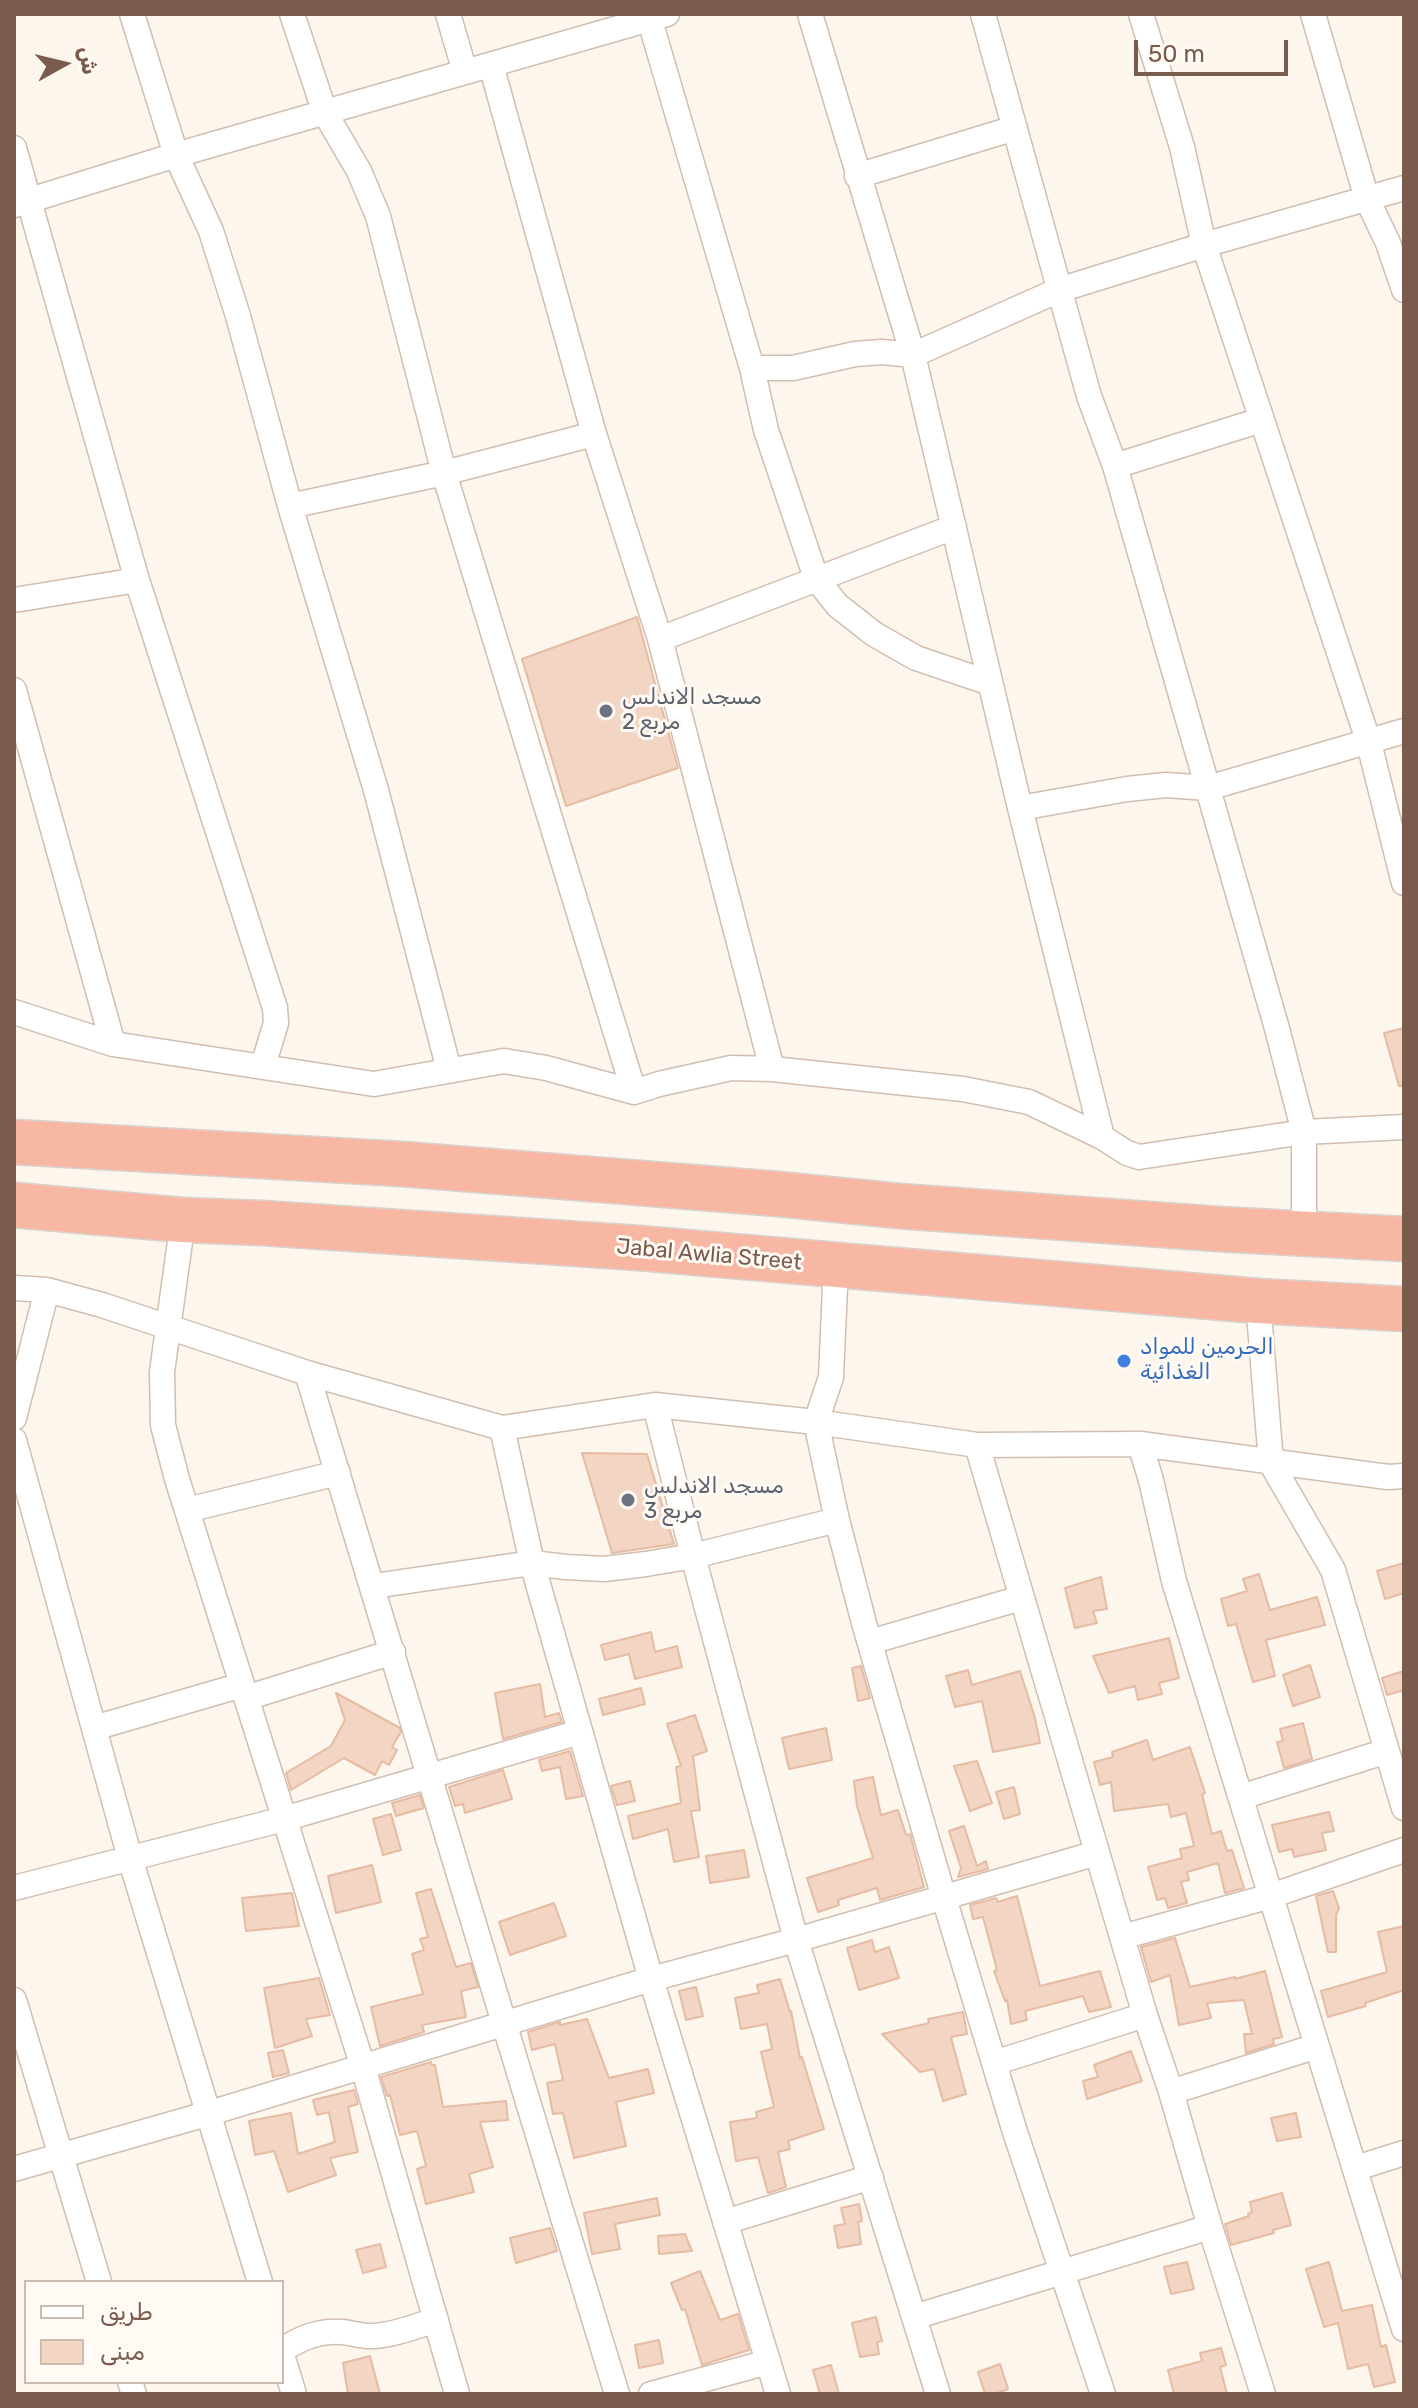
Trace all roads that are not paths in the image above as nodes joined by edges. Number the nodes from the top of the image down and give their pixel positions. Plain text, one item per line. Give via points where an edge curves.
1 (132, 14) edge
2 (292, 14) edge
3 (448, 14) edge
4 (810, 14) edge
5 (983, 14) edge
6 (1141, 14) edge
7 (1313, 14) edge
8 (655, 16) edge
9 (491, 65) junction
10 (465, 72) junction
11 (325, 113) junction
12 (1015, 128) junction
13 (14, 148) edge
14 (176, 155) junction
15 (857, 176) junction
16 (1404, 188) edge
17 (1367, 199) junction
18 (22, 203) edge
19 (1204, 245) junction
20 (1059, 290) junction
21 (1404, 290) edge
22 (913, 355) junction
23 (752, 368) junction
24 (1261, 420) junction
25 (594, 434) junction
26 (1115, 466) junction
27 (444, 473) junction
28 (290, 506) junction
29 (954, 527) junction
30 (816, 578) junction
31 (137, 580) junction
32 (14, 600) edge
33 (660, 639) junction
34 (990, 683) junction
35 (14, 690) edge
36 (18, 720) edge
37 (1404, 731) edge
38 (1369, 743) junction
39 (1208, 788) junction
40 (1020, 808) junction
41 (1404, 883) edge
42 (14, 1012) edge
43 (113, 1044) junction
44 (263, 1066) junction
45 (772, 1069) junction
46 (449, 1070) junction
47 (634, 1092) junction
48 (1404, 1127) edge
49 (1304, 1132) junction
50 (1102, 1137) junction
51 (14, 1142) edge
52 (14, 1205) edge
53 (183, 1220) junction
54 (1304, 1232) junction
55 (1356, 1236) junction
56 (1404, 1239) edge
57 (836, 1265) junction
58 (14, 1288) edge
59 (47, 1290) junction
60 (1258, 1301) junction
61 (1352, 1305) junction
62 (1404, 1309) edge
63 (167, 1326) junction
64 (307, 1373) junction
65 (655, 1405) junction
66 (14, 1418) edge
67 (816, 1422) junction
68 (502, 1428) junction
69 (14, 1440) edge
70 (1140, 1444) junction
71 (977, 1445) junction
72 (1271, 1463) junction
73 (338, 1473) junction
74 (1404, 1476) edge
75 (187, 1510) junction
76 (837, 1520) junction
77 (693, 1556) junction
78 (532, 1563) junction
79 (374, 1586) junction
80 (1021, 1598) junction
81 (870, 1642) junction
82 (393, 1652) junction
83 (244, 1691) junction
84 (94, 1728) junction
85 (580, 1732) junction
86 (1387, 1751) junction
87 (432, 1776) junction
88 (1241, 1797) junction
89 (1404, 1808) edge
90 (284, 1819) junction
91 (1404, 1850) edge
92 (1097, 1853) junction
93 (130, 1858) junction
94 (14, 1888) edge
95 (1271, 1896) junction
96 (944, 1898) junction
97 (1122, 1937) junction
98 (796, 1940) junction
99 (651, 1979) junction
100 (14, 2000) edge
101 (1145, 2015) junction
102 (504, 2023) junction
103 (1317, 2046) junction
104 (994, 2063) junction
105 (363, 2067) junction
106 (1171, 2092) junction
107 (210, 2113) junction
108 (1404, 2153) edge
109 (61, 2157) junction
110 (1356, 2168) junction
111 (14, 2169) edge
112 (871, 2177) junction
113 (725, 2222) junction
114 (1210, 2227) junction
115 (1061, 2272) junction
116 (98, 2280) edge
117 (259, 2280) edge
118 (914, 2317) junction
119 (436, 2320) junction
120 (1404, 2329) edge
121 (284, 2352) edge
122 (284, 2360) edge
123 (768, 2362) junction
124 (294, 2394) edge
125 (457, 2394) edge
126 (617, 2394) edge
127 (651, 2394) edge
128 (778, 2394) edge
129 (938, 2394) edge
130 (1103, 2394) edge
131 (1263, 2394) edge

1 - 14 street
2 - 11 street
3 - 10 street
4 - 15 street
5 - 12 street
6 - 19 street via 1182,147
7 - 17 street
8 - 9 street
8 - 23 street
9 - 10 street
9 - 25 street
10 - 11 street
11 - 14 street
11 - 27 street via 378,216
12 - 15 street
12 - 20 street
13 - 18 street
14 - 18 street
14 - 28 street via 211,231
15 - 22 street
16 - 17 street
17 - 19 street
17 - 21 street
18 - 31 street
19 - 20 street
19 - 24 street
20 - 22 street
20 - 26 street
22 - 23 street via 855,354 793,368
22 - 29 street
23 - 30 street via 766,430
24 - 26 street
24 - 38 street
25 - 27 street
25 - 33 street
26 - 39 street
27 - 28 street
27 - 47 street
28 - 46 street via 376,790
29 - 30 street
29 - 34 street
30 - 33 street
30 - 34 street via 837,605 874,634 916,658
31 - 32 street
31 - 44 street via 275,1008 276,1023
33 - 45 street
34 - 40 street
35 - 36 street
36 - 43 street
37 - 38 street
38 - 39 street
38 - 41 street
39 - 40 street via 1127,789
39 - 49 street
40 - 50 street
42 - 43 street
43 - 44 street
44 - 46 street via 374,1084
45 - 47 street via 731,1068
45 - 50 street via 963,1089 1029,1102
46 - 47 street via 504,1061
48 - 49 street
49 - 50 street via 1139,1157
49 - 54 street
51 - 54 highway via 402,1164 899,1206
52 - 53 highway, Jabal Awlia Street
53 - 57 highway, Jabal Awlia Street
53 - 63 street
54 - 55 highway
55 - 56 highway
55 - 61 highway
57 - 60 highway, Jabal Awlia Street
57 - 67 street via 831,1377
58 - 59 street
59 - 63 street
59 - 66 street
60 - 61 highway, Jabal Awlia Street
60 - 72 street
61 - 62 highway, Jabal Awlia Street
63 - 64 street
63 - 75 street via 163,1425
64 - 68 street
64 - 73 street
65 - 67 street
65 - 68 street
65 - 77 street
67 - 71 street
67 - 76 street
68 - 78 street
69 - 84 street
70 - 71 street
70 - 72 street
70 - 88 street via 1174,1581
71 - 80 street
72 - 74 street
72 - 86 street via 1333,1570
73 - 75 street
73 - 79 street
75 - 83 street
76 - 77 street
76 - 81 street
77 - 78 street via 604,1569
77 - 98 street
78 - 79 street
78 - 85 street
79 - 82 street
80 - 81 street
80 - 92 street
81 - 96 street
82 - 83 street
82 - 87 street
83 - 84 street
83 - 90 street
84 - 93 street
85 - 87 street
85 - 99 street
86 - 88 street
86 - 89 street
87 - 90 street
87 - 102 street
88 - 95 street
90 - 93 street
90 - 105 street
91 - 95 street
92 - 96 street
92 - 97 street
93 - 94 street
93 - 107 street
95 - 97 street
95 - 103 street
96 - 98 street
96 - 104 street
97 - 101 street
98 - 99 street
98 - 112 street
99 - 102 street
99 - 113 street
100 - 109 street
101 - 104 street
101 - 106 street
102 - 105 street
102 - 126 street
103 - 106 street
103 - 110 street
104 - 115 street
105 - 107 street
105 - 119 street
106 - 114 street
107 - 109 street
107 - 117 street
108 - 110 street
109 - 111 street
109 - 116 street
110 - 120 street
112 - 113 street
112 - 118 street
113 - 123 street
114 - 115 street
114 - 131 street
115 - 118 street
115 - 130 street
118 - 129 street
119 - 121 street via 379,2336 320,2333
119 - 125 street
122 - 124 street
123 - 127 street
123 - 128 street

